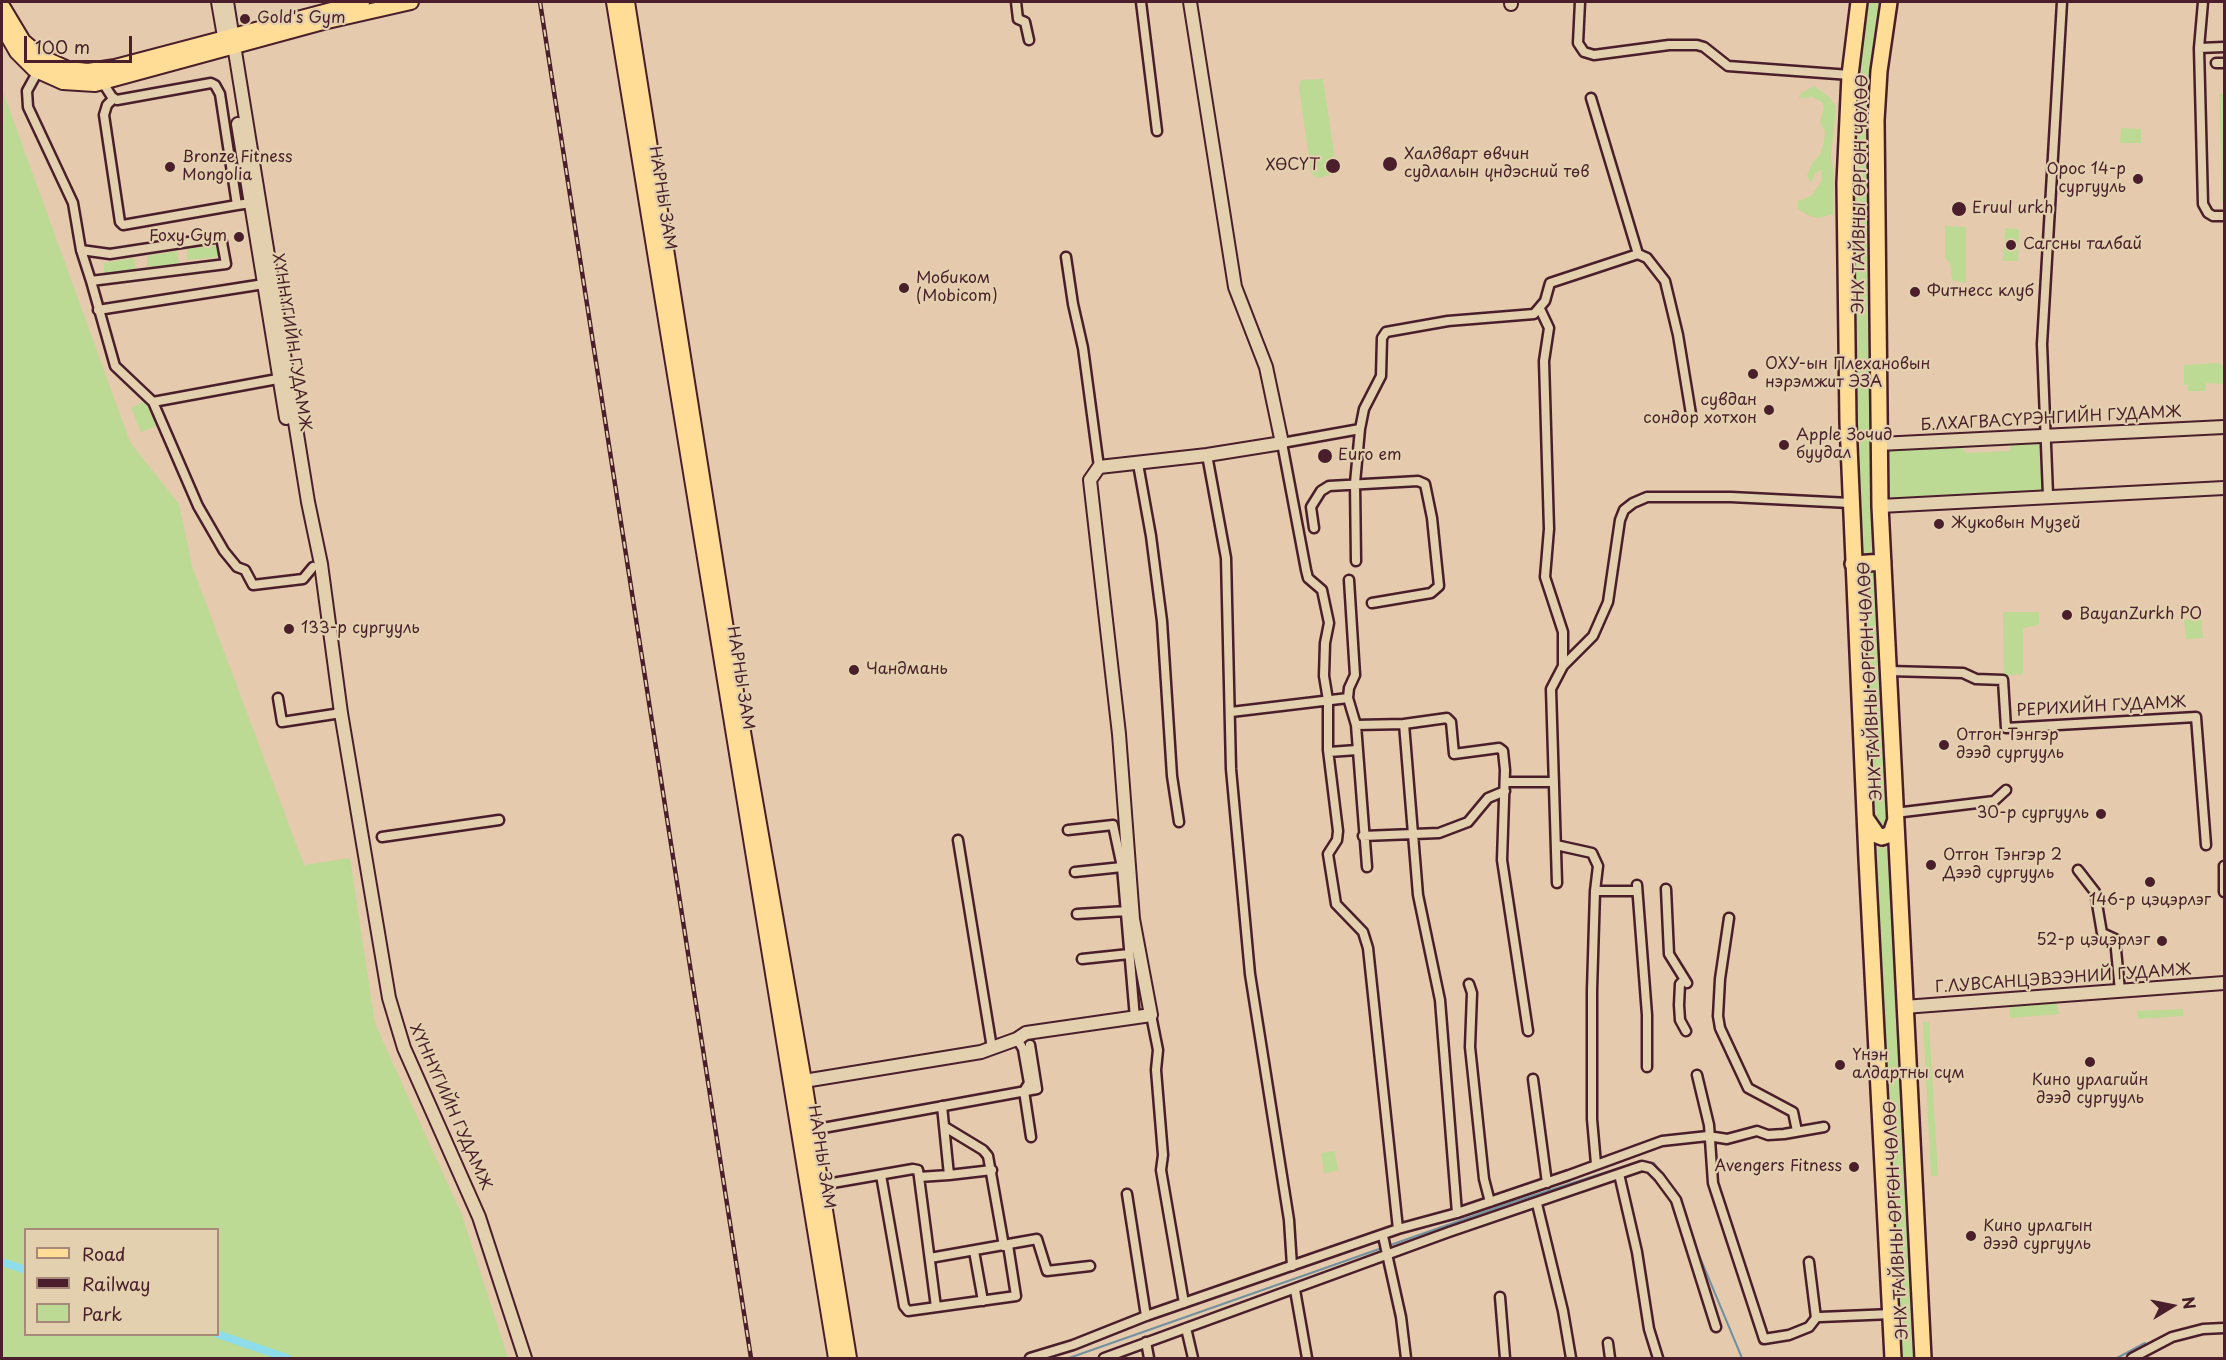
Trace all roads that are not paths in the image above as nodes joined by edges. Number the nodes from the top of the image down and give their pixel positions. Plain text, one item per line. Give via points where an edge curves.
1 (218, 2) edge
2 (227, 2) edge
3 (362, 2) edge
4 (411, 2) edge
5 (614, 2) edge
6 (627, 2) edge
7 (1016, 2) edge
8 (1141, 2) edge
9 (1191, 2) edge
10 (1580, 2) edge
11 (1859, 2) edge
12 (1890, 2) edge
13 (2062, 2) edge
14 (2203, 2) edge
15 (2, 6) edge
16 (2, 26) edge
17 (1029, 40) dead end
18 (230, 43) junction
19 (2224, 47) edge
20 (2199, 48) junction
21 (38, 71) junction
22 (1850, 75) junction
23 (103, 83) junction
24 (1592, 98) dead end
25 (113, 99) junction
26 (1157, 131) dead end
27 (251, 203) junction
28 (237, 205) junction
29 (2224, 216) edge
30 (81, 250) junction
31 (1638, 254) junction
32 (1066, 257) dead end
33 (91, 281) junction
34 (264, 284) junction
35 (667, 293) junction
36 (1540, 309) junction
37 (98, 310) junction
38 (283, 377) junction
39 (153, 402) junction
40 (1691, 414) dead end
41 (2224, 427) edge
42 (1360, 429) junction
43 (2045, 437) junction
44 (1282, 443) junction
45 (1879, 444) junction
46 (1207, 455) junction
47 (1138, 464) junction
48 (1099, 467) junction
49 (1355, 483) junction
50 (2224, 488) edge
51 (2048, 495) junction
52 (1850, 503) junction
53 (1880, 506) junction
54 (1314, 528) dead end
55 (1356, 561) dead end
56 (1883, 562) junction
57 (1853, 564) junction
58 (314, 567) junction
59 (1349, 580) dead end
60 (1372, 603) dead end
61 (1563, 666) junction
62 (1888, 671) junction
63 (337, 687) junction
64 (278, 698) dead end
65 (1348, 698) junction
66 (1328, 700) junction
67 (1231, 712) junction
68 (341, 713) junction
69 (1404, 724) junction
70 (1356, 725) junction
71 (1356, 750) junction
72 (1329, 752) junction
73 (1553, 782) junction
74 (1505, 787) junction
75 (2006, 790) dead end
76 (1895, 817) junction
77 (1866, 819) junction
78 (499, 820) dead end
79 (1179, 822) dead end
80 (1068, 830) dead end
81 (1411, 833) junction
82 (1363, 836) junction
83 (382, 837) dead end
84 (958, 840) dead end
85 (1556, 845) junction
86 (2206, 845) dead end
87 (1896, 855) junction
88 (1867, 859) junction
89 (2224, 866) edge
90 (1122, 867) junction
91 (1367, 867) dead end
92 (2078, 870) dead end
93 (1074, 872) dead end
94 (1557, 883) dead end
95 (1665, 889) dead end
96 (1595, 891) junction
97 (2224, 892) edge
98 (1126, 911) junction
99 (1077, 914) dead end
100 (1729, 918) dead end
101 (1129, 954) junction
102 (1082, 959) dead end
103 (2224, 983) edge
104 (1469, 984) dead end
105 (2120, 991) junction
106 (1905, 1007) junction
107 (1151, 1015) junction
108 (1135, 1018) junction
109 (1528, 1031) dead end
110 (1686, 1031) dead end
111 (1017, 1039) junction
112 (1030, 1046) dead end
113 (992, 1047) junction
114 (1647, 1066) dead end
115 (1697, 1075) dead end
116 (1533, 1079) dead end
117 (804, 1081) junction
118 (1024, 1091) junction
119 (942, 1106) junction
120 (945, 1127) junction
121 (1824, 1127) dead end
122 (812, 1130) junction
123 (1797, 1131) junction
124 (1708, 1136) junction
125 (1030, 1137) dead end
126 (1596, 1164) junction
127 (992, 1170) junction
128 (1619, 1174) junction
129 (881, 1175) junction
130 (949, 1175) junction
131 (920, 1177) junction
132 (1547, 1183) junction
133 (821, 1185) junction
134 (1127, 1194) dead end
135 (1490, 1202) junction
136 (1537, 1204) junction
137 (1457, 1213) junction
138 (1398, 1229) junction
139 (1384, 1239) junction
140 (1006, 1246) junction
141 (974, 1251) junction
142 (1388, 1255) junction
143 (930, 1258) junction
144 (1809, 1262) dead end
145 (1090, 1266) dead end
146 (1292, 1266) junction
147 (1295, 1290) junction
148 (1500, 1297) dead end
149 (983, 1301) junction
150 (1184, 1302) junction
151 (936, 1307) junction
152 (1892, 1314) junction
153 (1146, 1316) junction
154 (1820, 1317) dead end
155 (1716, 1327) dead end
156 (1186, 1328) junction
157 (2224, 1328) edge
158 (1146, 1342) junction
159 (1608, 1343) dead end
160 (1106, 1358) edge
161 (525, 1359) edge
162 (836, 1359) edge
163 (849, 1359) edge
164 (1030, 1359) edge
165 (1149, 1359) edge
166 (1193, 1359) edge
167 (1307, 1359) edge
168 (1406, 1359) edge
169 (1505, 1359) edge
170 (1571, 1359) edge
171 (1610, 1359) edge
172 (1658, 1359) edge
173 (1893, 1359) edge
174 (1923, 1359) edge
175 (2132, 1359) edge

1 - 18 street, ХҮННҮГИЙН ГУДАМЖ
2 - 18 street, ХҮННҮГИЙН ГУДАМЖ
3 - 18 main road
4 - 18 main road
5 - 35 main road, НАРНЫ ЗАМ
6 - 35 main road, НАРНЫ ЗАМ
7 - 17 street via 1018,19 1025,22
8 - 26 street
9 - 44 street via 1226,238 1223,246 1228,270 1266,367
10 - 22 street via 1578,43 1584,52 1594,55 1697,45 1728,66
11 - 22 highway, ЭНХ ТАЙВНЫ ӨРГӨН ЧӨЛӨӨ
12 - 45 highway, ЭНХ ТАЙВНЫ ӨРГӨН ЧӨЛӨӨ via 1876,120
13 - 43 street via 2042,344
14 - 20 street
15 - 18 main road via 23,41 44,58 68,69 116,67
16 - 21 main road via 18,52
18 - 23 main road
18 - 27 street, ХҮННҮГИЙН ГУДАМЖ
18 - 38 street, ХҮННҮГИЙН ГУДАМЖ
19 - 20 street
20 - 29 street via 2203,204 2213,216
21 - 23 main road via 63,82
21 - 30 street via 27,91 28,107 73,202
22 - 52 highway, ЭНХ ТАЙВНЫ ӨРГӨН ЧӨЛӨӨ via 1845,183
23 - 25 street
24 - 31 street
25 - 28 street via 215,85 220,94
25 - 28 street via 104,115 123,225
27 - 28 street
27 - 34 street, ХҮННҮГИЙН ГУДАМЖ
30 - 33 street
30 - 33 street via 110,254 221,237 226,264
31 - 36 street via 1550,283
31 - 40 street via 1647,258 1665,281
32 - 48 street
33 - 37 street
34 - 37 street
34 - 38 street, ХҮННҮГИЙН ГУДАМЖ
35 - 117 main road, НАРНЫ ЗАМ
35 - 162 main road, НАРНЫ ЗАМ
36 - 42 street via 1531,315 1449,321 1384,333 1381,376 1364,409
36 - 61 street via 1549,328 1544,361 1549,530 1545,577 1563,632
37 - 39 street via 115,366
38 - 39 street
38 - 58 street, ХҮННҮГИЙН ГУДАМЖ
38 - 63 street, ХҮННҮГИЙН ГУДАМЖ via 323,575
39 - 58 street via 198,506 224,551 237,567 245,570 253,585 303,579
41 - 43 street, Б.ЛХАГВАСҮРЭНГИЙН ГУДАМЖ
42 - 44 street
42 - 49 street
43 - 45 street, Б.ЛХАГВАСҮРЭНГИЙН ГУДАМЖ
43 - 51 street
44 - 46 street
44 - 66 street via 1308,578 1322,590 1329,623 1324,676
45 - 53 highway, ЭНХ ТАЙВНЫ ӨРГӨН ЧӨЛӨӨ
46 - 47 street
46 - 67 street via 1226,558
47 - 48 street
47 - 79 street via 1162,621
48 - 107 street via 1093,473 1090,490 1119,734 1133,919
49 - 54 street via 1329,486 1321,491 1311,507
49 - 55 street
49 - 60 street via 1422,482 1428,491 1432,518 1438,588 1431,593
50 - 51 street
51 - 53 street
52 - 57 highway, ЭНХ ТАЙВНЫ ӨРГӨН ЧӨЛӨӨ
52 - 61 street via 1719,497 1647,497 1633,503 1620,520 1608,602 1593,636
53 - 56 highway, ЭНХ ТАЙВНЫ ӨРГӨН ЧӨЛӨӨ
56 - 57 highway
56 - 62 highway, ЭНХ ТАЙВНЫ ӨРГӨН ЧӨЛӨӨ
57 - 77 highway, ЭНХ ТАЙВНЫ ӨРГӨН ЧӨЛӨӨ
58 - 63 street, ХҮННҮГИЙН ГУДАМЖ via 331,673
59 - 65 street via 1355,675
61 - 73 street via 1551,689
62 - 76 highway, ЭНХ ТАЙВНЫ ӨРГӨН ЧӨЛӨӨ
62 - 86 street, РЕРИХИЙН ГУДАМЖ via 1963,673 1976,679 2003,680 2006,728 2196,717
63 - 68 street, ХҮННҮГИЙН ГУДАМЖ
64 - 68 street via 282,722
65 - 66 street
65 - 70 street
66 - 67 street
66 - 72 street
67 - 146 street via 1231,769 1250,974 1289,1220
68 - 161 street, ХҮННҮГИЙН ГУДАМЖ via 386,986 396,1024 477,1210
69 - 70 street
69 - 74 street via 1450,720 1454,754 1502,749
69 - 81 street
70 - 71 street
71 - 72 street
71 - 82 street
72 - 138 street via 1338,831 1328,854 1336,904 1363,932 1368,948
73 - 74 street
73 - 85 street
74 - 81 street via 1488,798 1468,822 1439,833
74 - 109 street via 1502,860
75 - 76 street via 1994,801
76 - 77 highway via 1891,834 1885,837 1877,835
76 - 87 highway, ЭНХ ТАЙВНЫ ӨРГӨН ЧӨЛӨӨ
77 - 88 highway, ЭНХ ТАЙВНЫ ӨРГӨН ЧӨЛӨӨ
78 - 83 street
80 - 90 street via 1113,825
81 - 82 street
81 - 137 street via 1418,895 1440,1000
82 - 91 street
84 - 113 street
85 - 94 street
85 - 96 street via 1585,851 1596,858
87 - 88 highway via 1891,845 1882,841 1873,846
87 - 106 highway, ЭНХ ТАЙВНЫ ӨРГӨН ЧӨЛӨӨ
88 - 152 highway, ЭНХ ТАЙВНЫ ӨРГӨН ЧӨЛӨӨ
89 - 97 street
90 - 93 street
90 - 98 street
92 - 105 street via 2095,892 2102,933 2115,939
95 - 110 street via 1669,954 1685,981 1680,984 1679,1005
96 - 114 street via 1637,888
96 - 126 street via 1592,1119
98 - 99 street
98 - 101 street
100 - 123 street via 1720,979 1720,1028 1748,1088 1793,1112
101 - 102 street
101 - 108 street
103 - 105 street, Г.ЛУВСАНЦЭВЭЭНИЙ ГУДАМЖ
104 - 135 street via 1470,1047 1484,1179
105 - 106 street, Г.ЛУВСАНЦЭВЭЭНИЙ ГУДАМЖ
106 - 174 highway, ЭНХ ТАЙВНЫ ӨРГӨН ЧӨЛӨӨ
107 - 108 street
107 - 150 street via 1158,1050 1161,1170
108 - 111 street via 1026,1033
111 - 113 street
111 - 118 street via 1023,1049 1029,1083
112 - 118 street via 1037,1089
113 - 117 street
115 - 124 street
116 - 132 street
117 - 122 main road, НАРНЫ ЗАМ
118 - 119 street
118 - 125 street
119 - 120 street
119 - 122 street
120 - 127 street via 983,1150
120 - 130 street
121 - 123 street
122 - 133 main road, НАРНЫ ЗАМ
123 - 124 street via 1768,1135 1757,1131 1727,1139
124 - 126 street via 1662,1141
124 - 144 street via 1713,1183 1764,1339 1809,1327 1816,1318
126 - 132 street
127 - 130 street
127 - 140 street
128 - 136 street
128 - 155 street via 1646,1166 1671,1191
128 - 172 street
129 - 131 street via 913,1169 918,1170
129 - 133 street
129 - 151 street via 904,1306 908,1311
130 - 131 street
131 - 143 street
132 - 135 street
133 - 163 main road, НАРНЫ ЗАМ
134 - 153 street
135 - 137 street
136 - 142 street
136 - 170 street
137 - 138 street
138 - 139 street
139 - 142 street
139 - 146 street
140 - 141 street
140 - 145 street via 1037,1239 1047,1271
140 - 149 street via 1016,1296
141 - 143 street
141 - 149 street
142 - 147 street
142 - 168 street
143 - 151 street
146 - 150 street
147 - 156 street
147 - 167 street
148 - 169 street
149 - 151 street
150 - 153 street
152 - 154 street
152 - 173 highway, ЭНХ ТАЙВНЫ ӨРГӨН ЧӨЛӨӨ
153 - 164 street
156 - 158 street
156 - 166 street
157 - 175 street via 2172,1337
158 - 160 street
158 - 165 street
159 - 171 street

